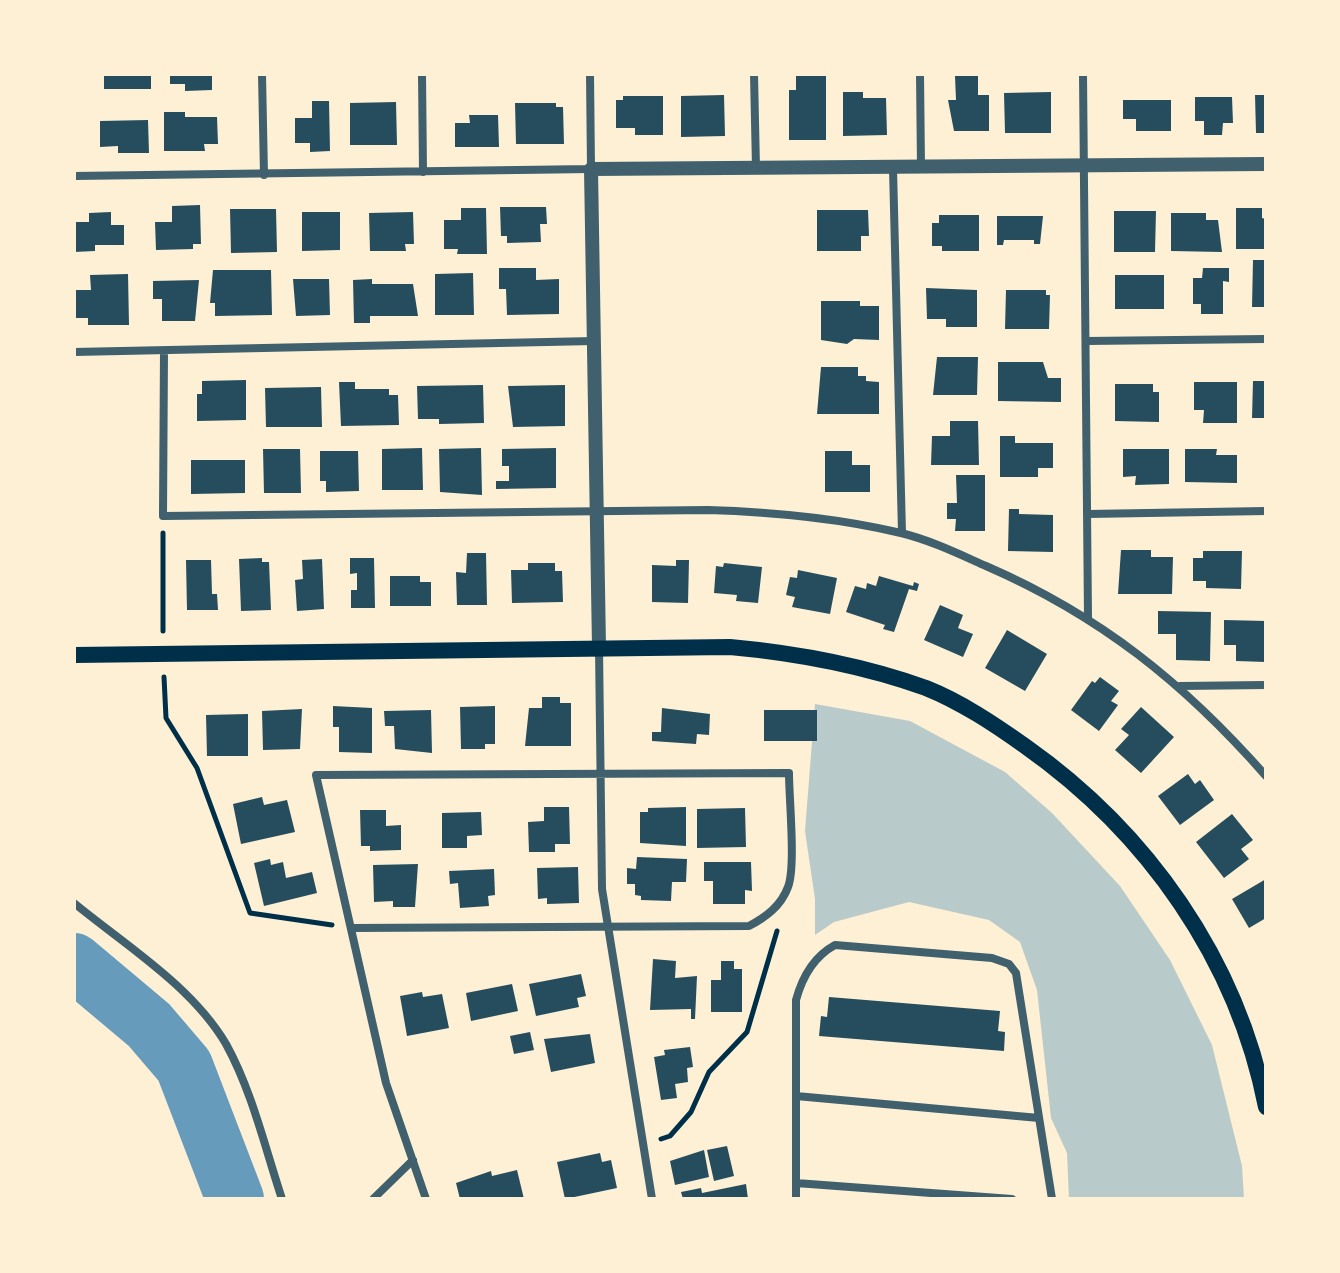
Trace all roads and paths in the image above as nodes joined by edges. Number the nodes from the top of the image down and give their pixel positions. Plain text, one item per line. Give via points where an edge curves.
1 (262, 74) edge
2 (422, 74) edge
3 (590, 74) edge
4 (754, 74) edge
5 (920, 74) edge
6 (1083, 74) edge
7 (1266, 164) edge
8 (1084, 167) junction
9 (756, 168) junction
10 (893, 168) junction
11 (921, 168) junction
12 (591, 169) junction
13 (423, 172) junction
14 (264, 175) junction
15 (74, 176) edge
16 (1266, 339) edge
17 (594, 341) junction
18 (1086, 341) junction
19 (164, 351) junction
20 (74, 352) edge
21 (1266, 511) edge
22 (596, 513) junction
23 (1088, 514) junction
24 (163, 516) junction
25 (902, 533) junction
26 (1088, 618) junction
27 (599, 647) junction
28 (163, 654) junction
29 (74, 655) edge
30 (1266, 685) edge
31 (1180, 686) junction
32 (601, 775) junction
33 (1266, 776) edge
34 (781, 902) junction
35 (74, 903) edge
36 (351, 928) junction
37 (609, 929) junction
38 (796, 1096) junction
39 (1266, 1107) edge
40 (1039, 1118) junction
41 (643, 1143) junction
42 (413, 1160) junction
43 (796, 1183) junction
44 (282, 1199) edge
45 (373, 1199) edge
46 (426, 1199) edge
47 (652, 1199) edge
48 (796, 1199) edge
49 (1012, 1199) edge
50 (1052, 1199) edge

1 - 14 street
2 - 13 street
3 - 12 street
4 - 9 street
5 - 11 street
6 - 8 street
7 - 8 street
8 - 11 street
8 - 18 street
9 - 10 street
9 - 12 street
10 - 11 street
10 - 25 street
12 - 13 street
12 - 17 street
13 - 14 street
14 - 15 street
16 - 18 street
17 - 19 street
17 - 22 street
18 - 23 street
19 - 20 street
19 - 24 street
21 - 23 street
22 - 24 street
22 - 25 street via 778,513
22 - 27 street
23 - 26 street
24 - 28 path
25 - 26 street via 1027,584
26 - 31 street
27 - 28 main road
27 - 32 street
27 - 39 main road via 793,652 927,689 989,721 1058,769 1113,818 1194,920 1245,1027
28 - 29 main road
28 - 36 path via 166,718 197,768 250,913
30 - 31 street
31 - 33 street
32 - 34 street via 789,773 790,884
32 - 36 street via 316,775
32 - 37 street via 602,889
34 - 37 street via 749,926
34 - 41 path via 777,936 747,1032 709,1072 691,1112 670,1136
35 - 44 street via 188,996 225,1043
36 - 37 street
36 - 42 street via 386,1083
37 - 41 street
38 - 40 street
38 - 40 street via 796,1000 801,981 827,950 835,945 992,958 1016,973
38 - 43 street
40 - 50 street
41 - 47 street
42 - 45 street
42 - 46 street
43 - 48 street
43 - 49 street

